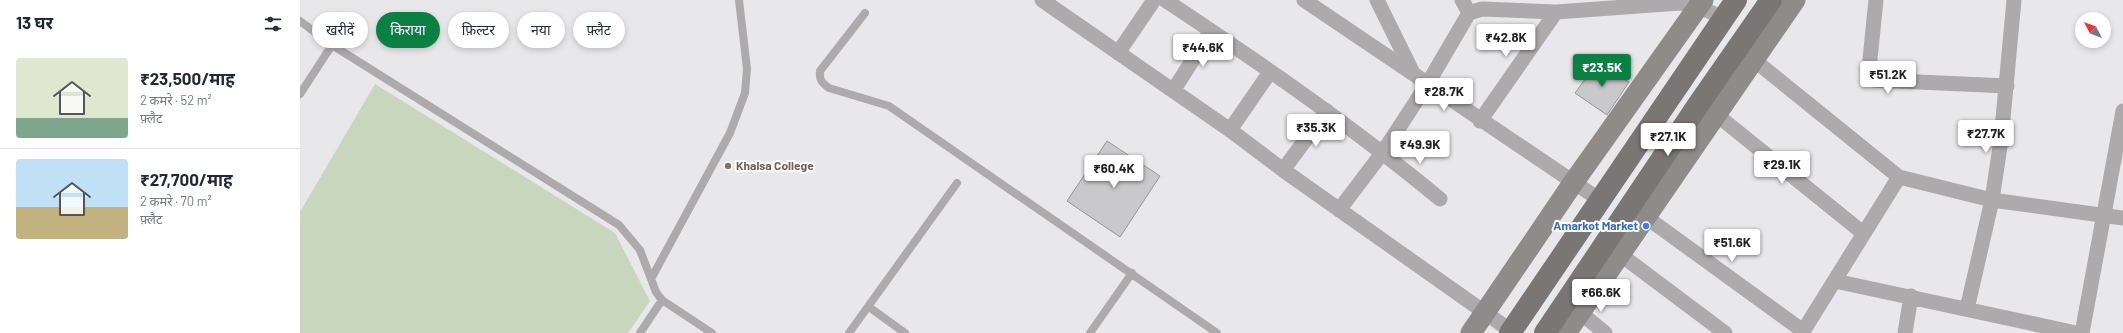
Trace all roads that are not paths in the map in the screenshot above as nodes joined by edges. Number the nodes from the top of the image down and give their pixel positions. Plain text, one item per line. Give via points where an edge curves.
1 (739, 0) edge
2 (1042, 0) edge
3 (1154, 0) edge
4 (1166, 0) edge
5 (1304, 0) edge
6 (1376, 0) edge
7 (1736, 0) edge
8 (1770, 0) edge
9 (1795, 0) edge
10 (1876, 0) edge
11 (2014, 0) edge
12 (1696, 3) edge
13 (1465, 7) edge
14 (1556, 12) junction
15 (865, 13) dead end
16 (1724, 18) junction
17 (300, 21) edge
18 (312, 30) edge
19 (1211, 31) junction
20 (330, 48) edge
21 (337, 48) edge
22 (1118, 53) junction
23 (1754, 60) junction
24 (1270, 72) junction
25 (1412, 72) junction
26 (1428, 83) junction
27 (2007, 86) junction
28 (1173, 91) junction
29 (300, 94) edge
30 (1327, 111) junction
31 (2123, 111) edge
32 (1717, 115) junction
33 (1480, 121) junction
34 (1230, 130) junction
35 (1383, 152) junction
36 (1284, 170) junction
37 (1898, 177) junction
38 (957, 183) dead end
39 (1573, 183) junction
40 (1440, 199) dead end
41 (1600, 200) junction
42 (1992, 200) junction
43 (1339, 210) junction
44 (2103, 215) junction
45 (1646, 217) junction
46 (2123, 218) edge
47 (1863, 233) junction
48 (1621, 255) junction
49 (1132, 273) junction
50 (651, 279) junction
51 (1835, 280) junction
52 (1912, 296) junction
53 (662, 300) junction
54 (868, 307) junction
55 (1968, 309) junction
56 (1484, 313) junction
57 (1581, 313) junction
58 (1510, 332) edge
59 (1802, 332) edge
60 (640, 333) edge
61 (712, 333) edge
62 (850, 333) edge
63 (905, 333) edge
64 (1090, 333) edge
65 (1217, 333) edge
66 (1471, 333) edge
67 (1545, 333) edge
68 (1566, 333) edge
69 (1605, 333) edge
70 (1725, 333) edge
71 (1905, 333) edge
72 (2076, 333) edge
73 (2082, 333) edge

1 - 50 lane via 747,69 745,93 730,133
2 - 22 street
3 - 22 street
4 - 19 street
5 - 25 street
6 - 25 street
7 - 16 main road
8 - 67 main road
9 - 23 main road
10 - 27 street via 1869,69 1874,80
11 - 27 street
12 - 14 street
12 - 16 street
12 - 39 main road
13 - 14 street
13 - 26 street
14 - 33 street
15 - 49 lane via 820,71 821,81 825,85 889,106
16 - 41 main road
17 - 18 lane
19 - 24 street
19 - 28 street
20 - 29 lane
21 - 50 lane via 619,225 640,250
22 - 28 street
23 - 32 main road
23 - 37 street
24 - 30 street
24 - 34 street
25 - 26 street
26 - 33 street
26 - 35 street
27 - 42 street
28 - 34 street
30 - 35 street
30 - 36 street
31 - 44 street
32 - 45 main road
32 - 47 street
33 - 39 street
34 - 36 street
35 - 40 street
35 - 43 street
36 - 43 street
37 - 42 street
37 - 47 street
38 - 54 lane
39 - 41 street
39 - 56 main road
41 - 58 main road
42 - 44 street
42 - 55 street
43 - 56 street
44 - 46 street
44 - 73 street
45 - 48 main road
45 - 59 street
47 - 51 street
48 - 57 main road
48 - 70 street
49 - 64 lane
49 - 65 lane
50 - 53 lane
51 - 52 street
51 - 59 street
52 - 55 street
52 - 71 street
53 - 60 lane
53 - 61 lane
54 - 62 lane
54 - 63 lane
55 - 72 street
56 - 58 street
56 - 66 main road
57 - 68 main road
57 - 69 street

